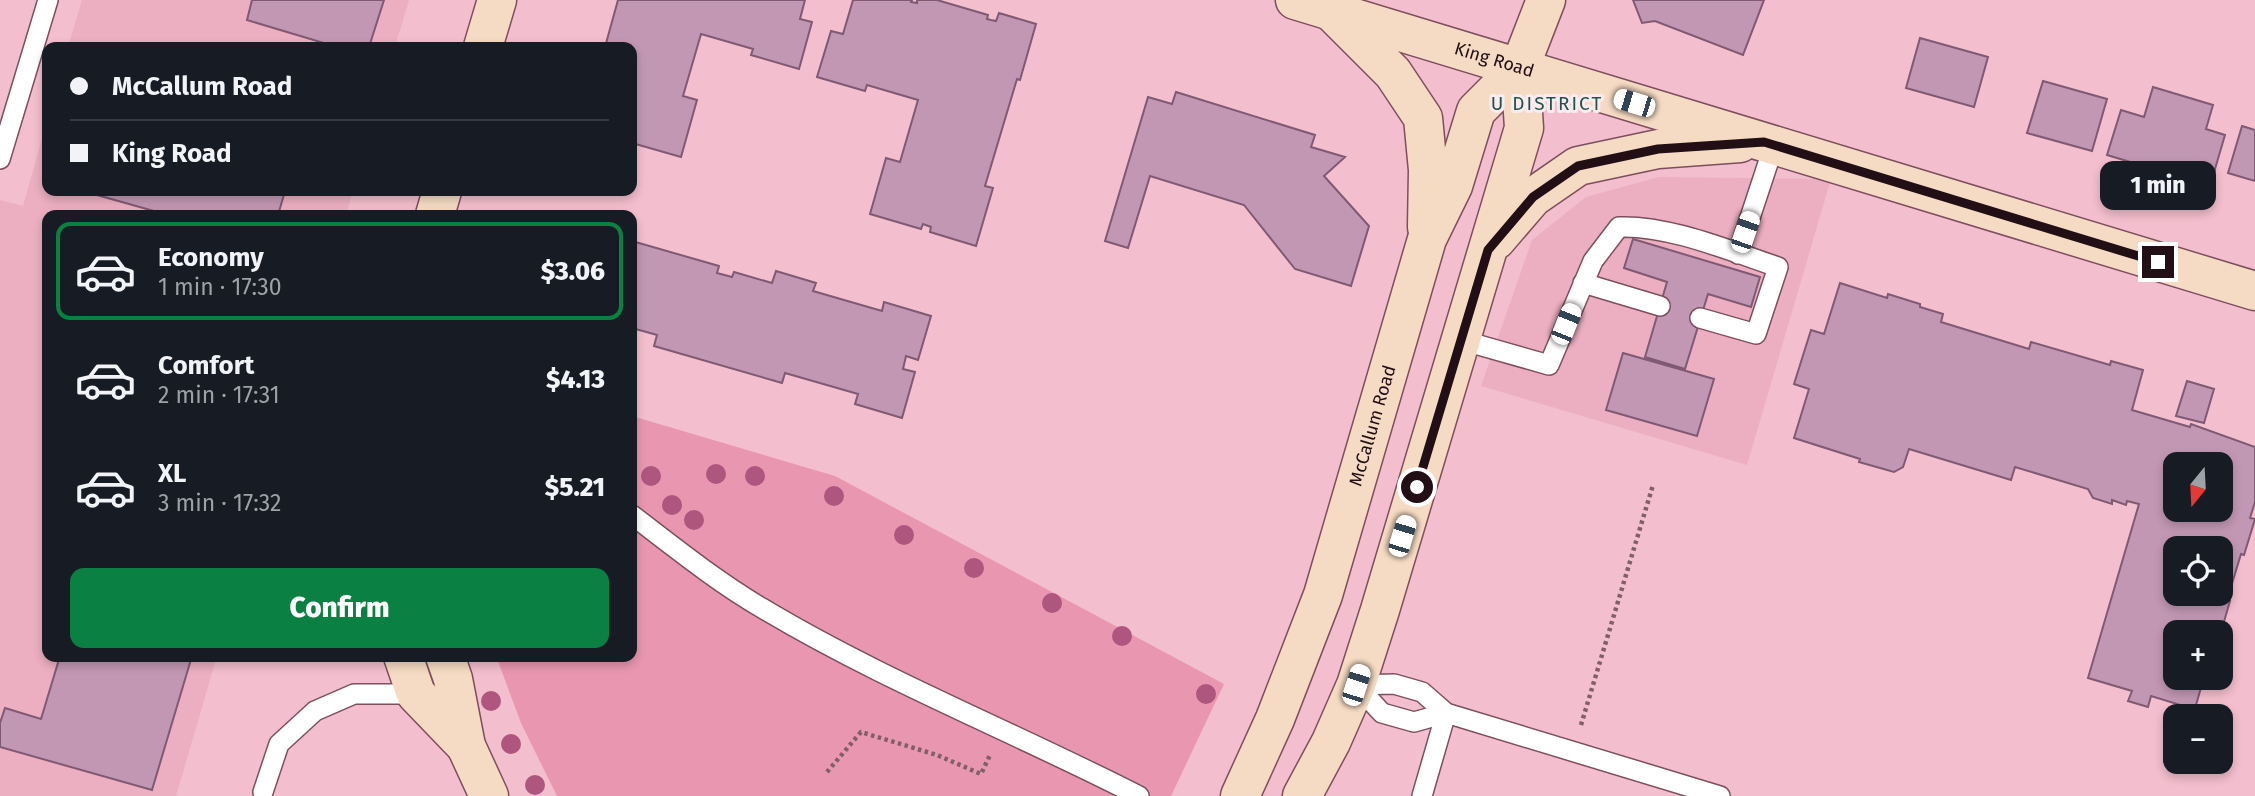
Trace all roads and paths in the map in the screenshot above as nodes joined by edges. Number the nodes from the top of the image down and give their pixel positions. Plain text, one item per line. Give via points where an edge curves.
1 (48, 0) edge
2 (497, 0) edge
3 (1546, 0) edge
4 (1313, 5) edge
5 (485, 42) edge
6 (1520, 67) junction
7 (1769, 144) junction
8 (0, 159) edge
9 (1427, 239) junction
10 (1488, 250) junction
11 (1738, 254) junction
12 (1583, 283) junction
13 (2255, 291) edge
14 (1660, 306) dead end
15 (1700, 318) dead end
16 (1461, 340) junction
17 (1653, 485) dead end
18 (637, 519) edge
19 (405, 662) edge
20 (447, 662) edge
21 (1356, 685) junction
22 (416, 694) junction
23 (1446, 713) junction
24 (466, 746) junction
25 (1573, 751) junction
26 (990, 755) dead end
27 (827, 772) dead end
28 (263, 792) dead end
29 (489, 796) edge
30 (1139, 796) edge
31 (1240, 796) edge
32 (1302, 796) edge
33 (1422, 796) edge
34 (1720, 796) edge

1 - 8 lane
2 - 5 main road
3 - 6 main road, McCallum Road
4 - 6 main road, King Road
4 - 9 main road via 1393,73 1423,118
6 - 7 main road, King Road
6 - 9 main road, McCallum Road via 1476,111 1453,186
6 - 10 main road, McCallum Road via 1524,128
7 - 10 main road via 1658,149 1578,166 1533,197
7 - 11 lane
7 - 13 main road, King Road
9 - 31 main road, McCallum Road via 1323,596 1276,719
10 - 16 main road, McCallum Road
11 - 12 lane via 1701,251 1640,226 1619,227
11 - 15 lane via 1778,267 1756,334
12 - 14 lane
12 - 16 lane via 1549,365
16 - 21 main road, McCallum Road
17 - 25 path
18 - 30 lane via 718,580 842,653
19 - 22 main road
20 - 24 main road
21 - 23 lane via 1394,684 1422,692
21 - 23 lane via 1382,713 1414,722
21 - 32 main road, McCallum Road
22 - 24 main road
22 - 28 lane via 354,694 314,711 279,744
23 - 25 lane
23 - 33 lane
24 - 29 main road
25 - 34 lane
26 - 27 path via 981,774 861,732

